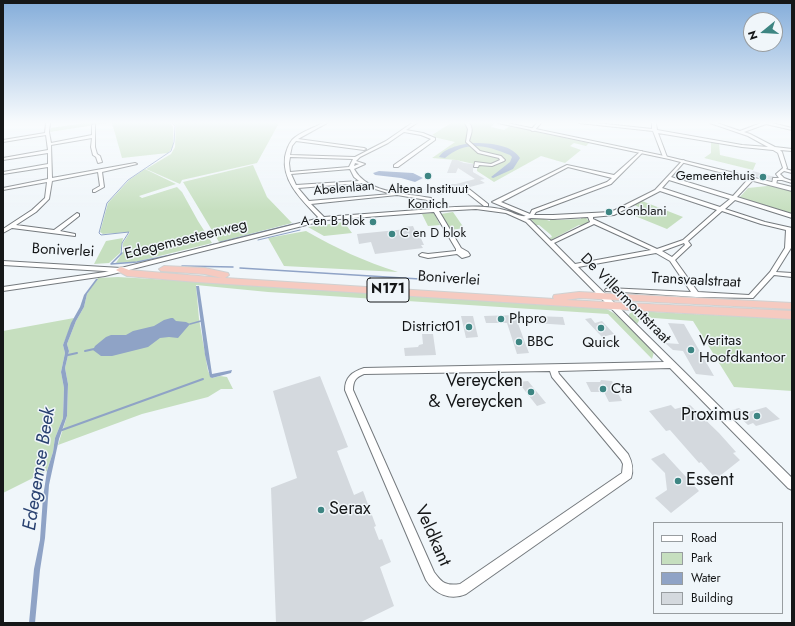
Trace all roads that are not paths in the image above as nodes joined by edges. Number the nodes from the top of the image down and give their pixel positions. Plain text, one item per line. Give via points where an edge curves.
1 (43, 152) edge
2 (50, 152) edge
3 (94, 152) edge
4 (288, 152) edge
5 (368, 152) edge
6 (415, 152) edge
7 (480, 152) edge
8 (641, 152) edge
9 (642, 152) edge
10 (663, 152) edge
11 (780, 152) edge
12 (287, 156) junction
13 (665, 157) junction
14 (3, 159) edge
15 (354, 160) junction
16 (683, 161) junction
17 (100, 162) dead end
18 (135, 164) dead end
19 (50, 165) junction
20 (396, 166) dead end
21 (476, 166) dead end
22 (351, 168) junction
23 (784, 169) junction
24 (100, 171) junction
25 (792, 172) edge
26 (288, 173) junction
27 (3, 174) edge
28 (615, 177) junction
29 (669, 178) junction
30 (752, 178) junction
31 (782, 179) junction
32 (49, 180) junction
33 (362, 182) junction
34 (792, 182) edge
35 (774, 184) junction
36 (295, 187) junction
37 (3, 189) edge
38 (659, 189) junction
39 (792, 189) edge
40 (380, 190) junction
41 (470, 190) dead end
42 (95, 191) dead end
43 (401, 195) junction
44 (382, 196) junction
45 (418, 197) junction
46 (734, 198) junction
47 (497, 202) junction
48 (308, 203) junction
49 (486, 206) junction
50 (435, 209) junction
51 (316, 210) junction
52 (424, 210) junction
53 (721, 210) junction
54 (409, 211) junction
55 (77, 215) dead end
56 (531, 216) junction
57 (590, 216) junction
58 (792, 216) edge
59 (326, 218) junction
60 (524, 218) junction
61 (319, 221) junction
62 (594, 222) junction
63 (303, 224) junction
64 (11, 226) junction
65 (3, 230) edge
66 (790, 230) edge
67 (55, 232) junction
68 (73, 234) dead end
69 (685, 241) junction
70 (550, 243) junction
71 (657, 251) junction
72 (422, 255) dead end
73 (169, 260) junction
74 (672, 260) junction
75 (3, 262) edge
76 (573, 266) junction
77 (91, 268) junction
78 (182, 270) junction
79 (124, 271) junction
80 (772, 273) junction
81 (792, 275) edge
82 (90, 277) junction
83 (247, 281) junction
84 (3, 289) edge
85 (605, 293) junction
86 (696, 295) junction
87 (530, 300) junction
88 (612, 306) junction
89 (792, 306) edge
90 (792, 315) edge
91 (671, 364) junction
92 (554, 368) junction
93 (792, 485) edge

1 - 14 street
2 - 19 street
3 - 17 street
4 - 12 street
5 - 15 street
6 - 20 street
7 - 21 street via 498,156 503,160 496,164 477,163
8 - 28 street
9 - 13 street
10 - 13 street
11 - 23 street
12 - 15 street
12 - 26 street
13 - 16 street
15 - 22 street
15 - 22 street via 363,164
16 - 29 street
16 - 30 street
18 - 24 street
19 - 27 street
19 - 32 street
22 - 26 street
22 - 33 street
23 - 25 street
23 - 31 street via 778,174
24 - 32 street
24 - 42 street via 102,187
26 - 36 street
28 - 47 street, Edegemsesteenweg via 567,166
28 - 56 street via 607,184 534,211
29 - 38 street
29 - 46 street
30 - 35 street
30 - 46 street
31 - 34 street
31 - 35 street via 775,179
32 - 37 street
32 - 64 street via 48,198
33 - 36 street
33 - 40 street
35 - 39 street
36 - 48 street
38 - 53 street
38 - 57 street via 612,214
40 - 43 street
40 - 44 street
41 - 49 street, Edegemsesteenweg via 468,191
43 - 44 street, Abelenlaan
43 - 45 street
44 - 48 street, Abelenlaan
45 - 50 street via 429,199
45 - 52 street
46 - 53 street
46 - 58 street
47 - 49 street, Edegemsesteenweg
47 - 56 street
48 - 51 street
49 - 50 street, Edegemsesteenweg
49 - 60 street, Edegemsesteenweg
50 - 52 street, Edegemsesteenweg
50 - 72 street via 459,252
51 - 59 street
51 - 61 street via 321,217
52 - 54 street, Edegemsesteenweg
53 - 66 street
53 - 69 street
54 - 59 street, Edegemsesteenweg
54 - 61 street, Edegemsesteenweg
55 - 67 street
56 - 57 street
56 - 60 street
57 - 62 street
59 - 61 street, Edegemsesteenweg
60 - 70 street, De Villermontstraat
61 - 63 street, Edegemsesteenweg
62 - 70 street
62 - 71 street
63 - 73 street, Edegemsesteenweg
63 - 79 street, Edegemsesteenweg
64 - 65 street
64 - 67 street
66 - 80 street, Transvaalstraat via 788,248
67 - 68 street
69 - 71 street
69 - 74 street via 688,245
70 - 76 street, De Villermontstraat
71 - 74 street
71 - 76 street
73 - 78 street, Boniverlei via 166,266
73 - 79 street, Edegemsesteenweg
74 - 86 street
75 - 77 main road, Boniverlei / N171
76 - 85 street, De Villermontstraat
77 - 79 main road, Boniverlei / N171
77 - 82 street via 94,272
78 - 79 highway, Boniverlei / N171
78 - 83 highway, Boniverlei / N171 via 209,272
79 - 82 street
79 - 83 highway, Boniverlei / N171 via 197,279
80 - 81 street
80 - 86 street, Transvaalstraat via 751,297
82 - 84 street
83 - 87 highway, Boniverlei / N171
85 - 86 street, Transvaalstraat
85 - 87 highway, Boniverlei / N171
85 - 88 street, De Villermontstraat
85 - 89 highway, N171
87 - 88 highway, Boniverlei / N171
88 - 90 highway, N171
88 - 91 street, De Villermontstraat
91 - 92 street, Veldkant
91 - 93 street, De Villermontstraat
92 - 92 street, Veldkant via 555,375 625,457 628,464 627,475 462,590 449,592 437,586 430,576 348,383 352,377 364,371

